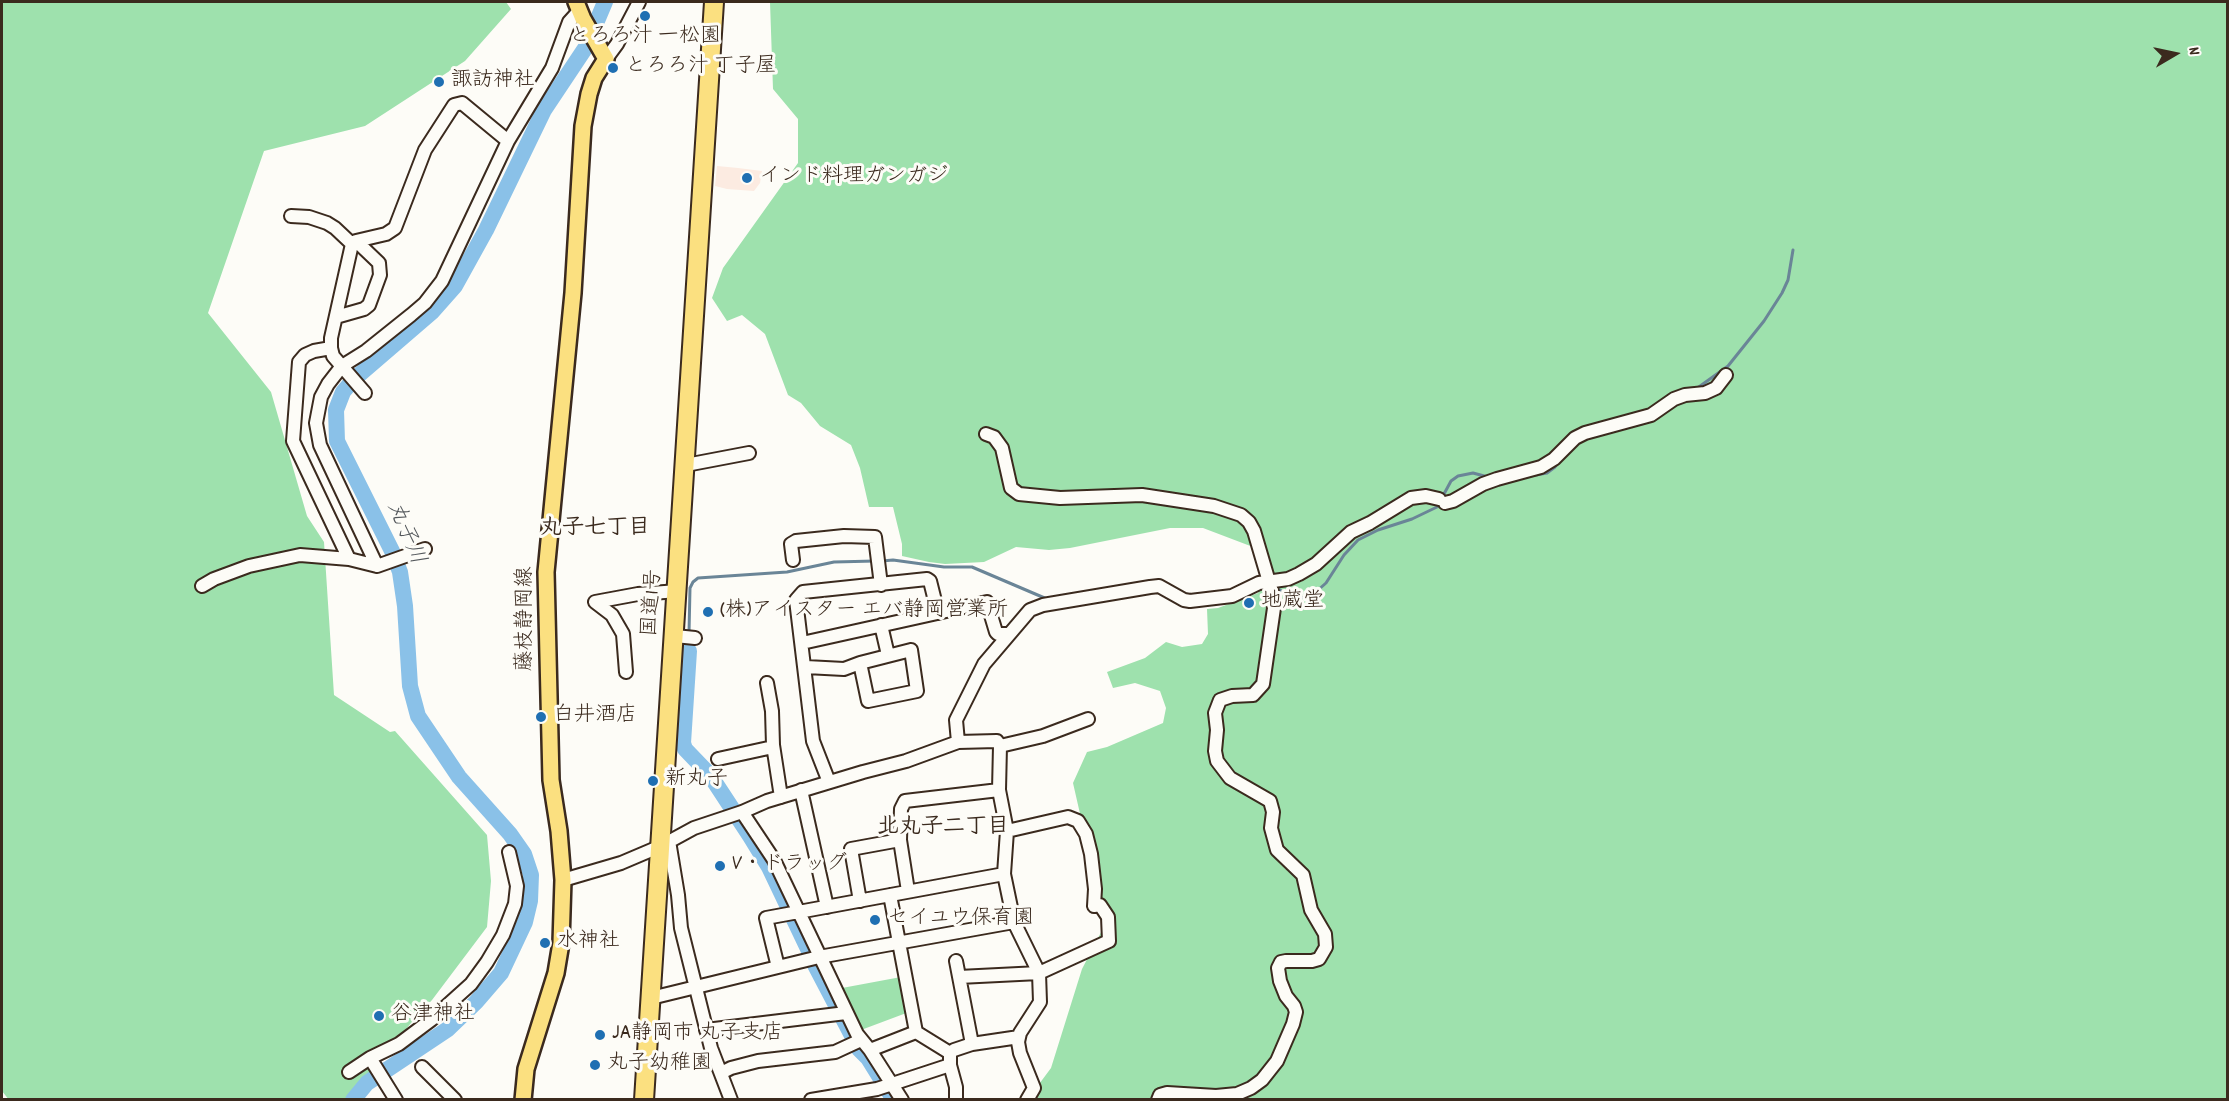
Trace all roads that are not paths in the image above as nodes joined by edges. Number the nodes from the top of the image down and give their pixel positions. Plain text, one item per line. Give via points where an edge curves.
1 (639, 2) edge
2 (714, 2) edge
3 (579, 10) edge
4 (602, 53) junction
5 (508, 141) junction
6 (291, 216) dead end
7 (354, 243) junction
8 (336, 317) junction
9 (331, 348) junction
10 (343, 368) junction
11 (1726, 375) dead end
12 (363, 391) dead end
13 (986, 434) dead end
14 (749, 453) dead end
15 (686, 465) junction
16 (425, 549) dead end
17 (349, 559) junction
18 (793, 560) dead end
19 (378, 566) junction
20 (1268, 581) junction
21 (881, 585) junction
22 (202, 586) dead end
23 (678, 591) junction
24 (938, 613) junction
25 (881, 625) junction
26 (1008, 634) junction
27 (802, 643) junction
28 (888, 655) junction
29 (860, 663) junction
30 (806, 667) junction
31 (626, 672) dead end
32 (767, 683) dead end
33 (1088, 719) dead end
34 (958, 742) junction
35 (1000, 746) junction
36 (773, 747) junction
37 (718, 759) dead end
38 (829, 782) junction
39 (801, 790) junction
40 (999, 790) junction
41 (781, 797) junction
42 (737, 814) junction
43 (1007, 831) junction
44 (900, 840) junction
45 (665, 844) junction
46 (509, 852) dead end
47 (1004, 874) junction
48 (563, 880) junction
49 (908, 891) junction
50 (890, 895) junction
51 (860, 901) junction
52 (827, 907) junction
53 (793, 913) junction
54 (1014, 922) junction
55 (899, 942) junction
56 (819, 957) junction
57 (956, 961) dead end
58 (778, 967) junction
59 (1039, 973) junction
60 (959, 977) junction
61 (696, 987) junction
62 (651, 998) junction
63 (846, 1013) junction
64 (706, 1030) junction
65 (916, 1032) junction
66 (1019, 1037) junction
67 (855, 1043) junction
68 (972, 1044) junction
69 (870, 1050) junction
70 (371, 1059) junction
71 (950, 1059) junction
72 (422, 1067) dead end
73 (349, 1072) dead end
74 (721, 1072) junction
75 (887, 1086) junction
76 (396, 1100) edge
77 (455, 1100) edge
78 (523, 1100) edge
79 (644, 1100) edge
80 (731, 1100) edge
81 (811, 1100) edge
82 (902, 1100) edge
83 (956, 1100) edge
84 (1028, 1100) edge
85 (1158, 1100) edge

1 - 4 street via 617,44
2 - 15 highway, 国道1号
3 - 4 main road
3 - 5 street via 569,22 552,68
4 - 48 main road, 藤枝静岡線 via 583,126 573,293 546,572 551,780
5 - 7 street via 462,103 454,105 425,150 395,228
5 - 10 street via 442,281 425,303
6 - 7 street via 327,223
7 - 8 street
7 - 8 street via 379,263 380,275 364,309
8 - 9 street
9 - 10 street
9 - 17 street via 314,351 298,362 292,441
10 - 12 street
10 - 19 street via 321,398 318,435
11 - 20 street via 1716,388 1705,393 1684,395 1651,415 1585,433 1541,467 1483,484 1453,501 1419,496 1404,502 1351,532 1299,574
13 - 20 street via 994,437 1002,448 1011,488 1019,494 1060,498 1142,495 1214,506 1242,515 1254,531
14 - 15 street
15 - 23 highway, 国道1号
16 - 19 street
17 - 19 street
17 - 22 street via 300,555 249,566
18 - 21 street via 791,544 796,541 875,537
20 - 26 street via 1239,594 1200,601 1184,600 1159,586 1043,605 1030,609
20 - 85 street via 1274,608 1263,684 1253,695 1220,700 1215,713 1215,751 1224,773 1270,801 1277,850 1303,875 1311,910 1325,934 1326,947 1319,959 1281,962 1278,968 1286,996 1296,1012 1277,1062 1262,1080 1237,1094 1167,1093
21 - 24 street via 927,579
21 - 27 street via 802,592 796,600
23 - 31 street via 595,602 612,615 623,634
23 - 45 highway, 国道1号 via 684,637
24 - 25 street
24 - 26 street via 987,602 996,632
25 - 27 street
25 - 28 street
26 - 34 street via 984,664 956,720
27 - 30 street
28 - 29 street
28 - 29 street via 911,650 917,691 868,701
29 - 30 street via 844,669
30 - 38 street via 813,741
32 - 36 street
33 - 35 street via 1043,736
34 - 35 street via 998,741
34 - 38 street
35 - 40 street
36 - 37 street
36 - 41 street
38 - 39 street
39 - 41 street
39 - 52 street
40 - 43 street
40 - 44 street via 908,799 901,808
41 - 42 street
42 - 45 street via 694,828
42 - 53 street via 774,860
43 - 47 street
43 - 59 street via 1068,817 1078,821 1091,854 1094,906 1100,905 1108,917 1109,941
44 - 49 street
44 - 51 street via 851,849
45 - 48 street via 621,863
45 - 61 street
45 - 62 highway, 国道1号
46 - 70 street via 518,886 515,904 487,962 471,984 431,1020
47 - 49 street
47 - 54 street
48 - 78 main road, 藤枝静岡線 via 559,957 532,1045
49 - 50 street
50 - 51 street
50 - 55 street
51 - 52 street
52 - 53 street
53 - 56 street
53 - 58 street via 766,918
54 - 55 street
54 - 59 street
55 - 56 street
55 - 65 street
56 - 58 street
56 - 63 street
57 - 60 street
58 - 61 street
59 - 60 street
59 - 66 street via 1040,1002
60 - 68 street
61 - 62 street
61 - 64 street
62 - 79 highway, 国道1号
63 - 64 street
63 - 67 street
64 - 74 street
65 - 69 street
65 - 71 street
66 - 68 street
66 - 84 street via 1020,1053 1034,1088
67 - 69 street
67 - 74 street via 835,1052 749,1063
68 - 71 street
69 - 75 street
70 - 73 street
70 - 76 street
71 - 75 street
71 - 83 street
72 - 77 street
74 - 80 street
75 - 81 street
75 - 82 street

